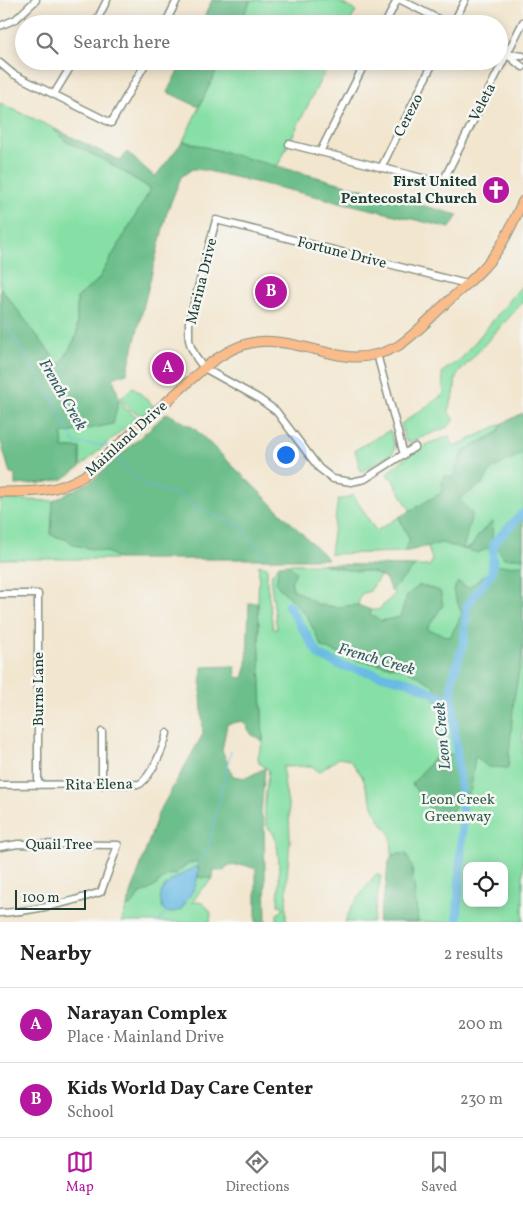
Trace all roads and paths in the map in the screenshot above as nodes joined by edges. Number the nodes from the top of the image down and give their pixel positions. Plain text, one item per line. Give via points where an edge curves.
1 (36, 0) edge
2 (107, 0) edge
3 (177, 0) edge
4 (397, 0) edge
5 (401, 0) edge
6 (465, 0) edge
7 (20, 15) edge
8 (100, 15) edge
9 (170, 15) edge
10 (390, 15) edge
11 (430, 15) edge
12 (458, 15) edge
13 (15, 19) edge
14 (523, 22) edge
15 (0, 26) edge
16 (508, 52) edge
17 (508, 54) edge
18 (508, 55) edge
19 (523, 56) edge
20 (0, 63) edge
21 (523, 66) edge
22 (69, 70) edge
23 (142, 70) edge
24 (361, 70) edge
25 (430, 70) edge
26 (499, 70) edge
27 (54, 94) junction
28 (289, 144) dead end
29 (320, 152) junction
30 (381, 168) junction
31 (523, 201) edge
32 (216, 220) joint
33 (467, 284) junction
34 (377, 354) junction
35 (204, 368) junction
36 (415, 448) dead end
37 (404, 455) junction
38 (0, 492) edge
39 (0, 594) edge
40 (102, 732) dead end
41 (167, 733) dead end
42 (0, 785) edge
43 (38, 785) junction
44 (102, 785) junction
45 (0, 847) edge
46 (0, 912) edge

1 - 7 street
2 - 8 street
3 - 9 street
4 - 10 street
5 - 11 street
6 - 12 street
13 - 15 street
14 - 16 street, Veleta
17 - 19 street
18 - 21 street
20 - 27 street via 13,74
22 - 27 street
23 - 27 street via 111,123
24 - 29 street
25 - 30 street, Cerezo
26 - 30 street, Veleta via 442,183
28 - 29 street
29 - 30 street
31 - 33 main road, Mainland Drive via 498,250
32 - 33 street, Fortune Drive
32 - 35 street, Marina Drive via 189,322 191,348
33 - 34 main road, Mainland Drive via 406,340
34 - 35 main road, Mainland Drive via 346,357 286,342 259,341 233,348
34 - 37 street
35 - 37 street via 276,411 319,468 333,479 342,482 365,479
35 - 38 main road, Mainland Drive via 84,476 44,492
36 - 37 street
39 - 43 street, Burns Lane via 38,594
40 - 44 street
41 - 44 street, Rita Elena via 165,744 142,782 136,785
42 - 43 street, Rita Elena
43 - 44 street, Rita Elena
45 - 46 street, Quail Tree via 18,844 118,845 101,892 66,904

